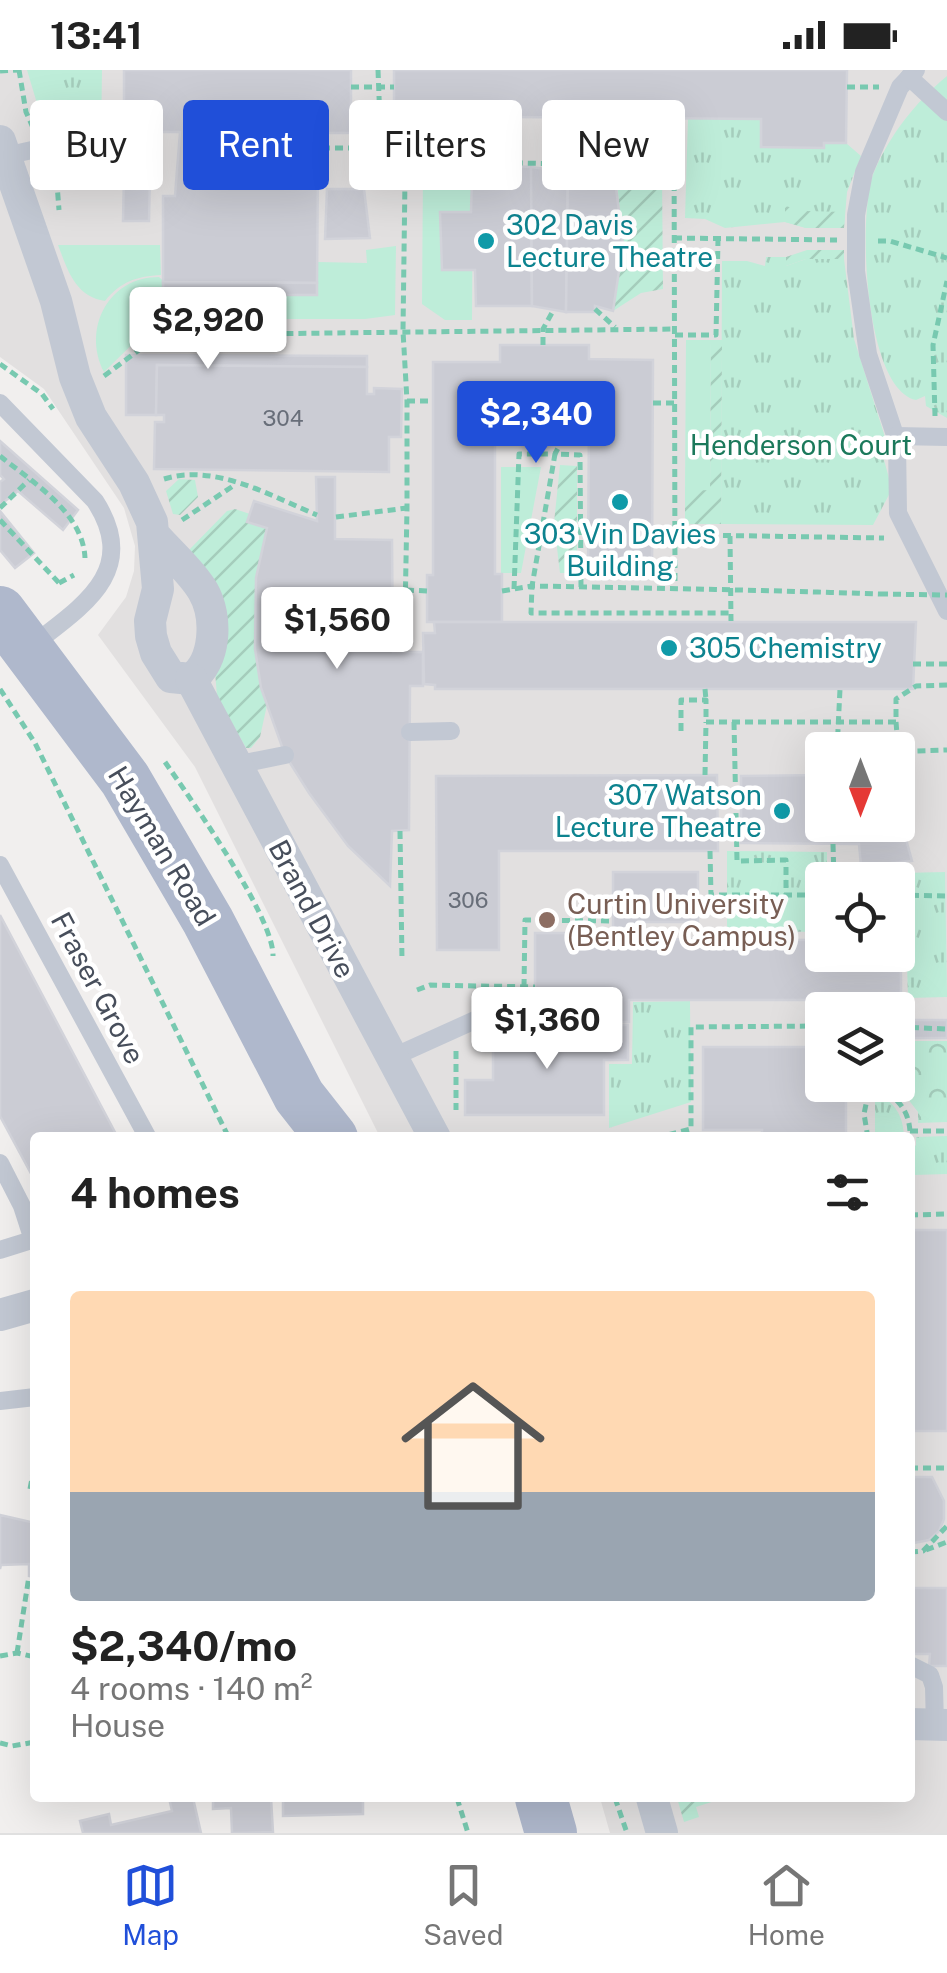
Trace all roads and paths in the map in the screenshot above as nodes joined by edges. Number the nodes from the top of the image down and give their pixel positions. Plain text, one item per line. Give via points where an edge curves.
1 (19, 70) edge
2 (378, 70) edge
3 (0, 71) edge
4 (914, 72) edge
5 (867, 87) dead end
6 (352, 88) dead end
7 (394, 88) dead end
8 (847, 88) dead end
9 (380, 100) edge
10 (947, 112) edge
11 (30, 148) edge
12 (2, 149) edge
13 (405, 190) edge
14 (674, 190) edge
15 (674, 238) junction
16 (718, 239) junction
17 (854, 240) junction
18 (947, 258) edge
19 (947, 281) edge
20 (595, 309) dead end
21 (554, 311) dead end
22 (543, 329) junction
23 (618, 329) junction
24 (403, 331) junction
25 (675, 332) junction
26 (543, 345) dead end
27 (0, 364) edge
28 (102, 378) dead end
29 (407, 401) junction
30 (433, 401) dead end
31 (653, 402) dead end
32 (675, 402) junction
33 (0, 403) edge
34 (589, 406) dead end
35 (64, 424) dead end
36 (896, 436) junction
37 (941, 437) edge
38 (555, 454) junction
39 (0, 456) edge
40 (29, 480) junction
41 (158, 481) dead end
42 (238, 482) junction
43 (0, 508) edge
44 (406, 508) junction
45 (317, 516) dead end
46 (336, 517) dead end
47 (0, 520) edge
48 (698, 535) dead end
49 (730, 536) junction
50 (156, 537) junction
51 (910, 538) junction
52 (194, 582) junction
53 (532, 586) junction
54 (676, 586) junction
55 (581, 587) junction
56 (158, 589) junction
57 (514, 589) junction
58 (730, 589) junction
59 (406, 590) junction
60 (427, 590) dead end
61 (502, 591) dead end
62 (947, 595) edge
63 (947, 611) edge
64 (10, 649) edge
65 (401, 651) dead end
66 (913, 664) dead end
67 (947, 664) edge
68 (191, 679) junction
69 (947, 686) edge
70 (706, 689) dead end
71 (840, 689) dead end
72 (706, 700) junction
73 (706, 722) junction
74 (734, 722) junction
75 (839, 722) junction
76 (896, 722) junction
77 (451, 731) dead end
78 (681, 731) dead end
79 (410, 732) dead end
80 (838, 732) edge
81 (947, 750) edge
82 (285, 755) dead end
83 (235, 765) junction
84 (706, 775) dead end
85 (400, 831) dead end
86 (833, 844) dead end
87 (710, 850) dead end
88 (834, 862) edge
89 (0, 865) edge
90 (786, 895) junction
91 (805, 895) edge
92 (915, 895) edge
93 (947, 896) edge
94 (614, 920) dead end
95 (402, 960) dead end
96 (524, 987) junction
97 (535, 987) dead end
98 (418, 990) dead end
99 (582, 1016) dead end
100 (805, 1026) edge
101 (453, 1028) junction
102 (915, 1028) edge
103 (947, 1029) edge
104 (391, 1058) junction
105 (868, 1102) edge
106 (899, 1102) edge
107 (301, 1117) edge
108 (446, 1128) edge
109 (947, 1131) edge
110 (145, 1132) edge
111 (226, 1132) edge
112 (323, 1132) edge
113 (691, 1132) edge
114 (867, 1132) edge
115 (910, 1132) edge
116 (915, 1134) edge
117 (0, 1163) edge
118 (915, 1214) edge
119 (947, 1214) edge
120 (30, 1229) edge
121 (30, 1241) edge
122 (0, 1250) edge
123 (30, 1306) edge
124 (0, 1315) edge
125 (30, 1398) edge
126 (0, 1401) edge
127 (915, 1468) edge
128 (947, 1468) edge
129 (947, 1526) edge
130 (947, 1542) edge
131 (923, 1551) junction
132 (915, 1552) edge
133 (29, 1576) dead end
134 (17, 1653) junction
135 (0, 1656) edge
136 (30, 1656) edge
137 (915, 1667) edge
138 (931, 1725) edge
139 (0, 1743) edge
140 (30, 1743) edge
141 (458, 1802) edge
142 (541, 1802) edge
143 (568, 1802) edge
144 (616, 1802) edge
145 (653, 1802) edge
146 (468, 1833) edge
147 (551, 1833) edge
148 (578, 1833) edge
149 (627, 1833) edge
150 (662, 1833) edge

1 - 3 path
2 - 9 path
4 - 10 lane
4 - 17 lane via 886,114 864,172
5 - 8 path
6 - 7 path, bridge
11 - 12 lane
12 - 50 street, Brand Drive via 90,417 145,502
13 - 24 path
14 - 15 path
15 - 16 path
15 - 25 path
16 - 17 path
16 - 25 path via 716,336
17 - 18 path via 890,241
17 - 36 lane via 868,354
19 - 37 path via 933,344
20 - 23 path
21 - 22 path
22 - 23 path
22 - 24 path
22 - 26 path
23 - 25 path
24 - 28 path via 159,336
24 - 29 path
25 - 32 path
27 - 35 path via 42,394
29 - 30 path
29 - 44 path
31 - 32 path
32 - 54 path
33 - 64 lane via 96,501 112,541 110,568 96,593
34 - 38 path via 499,406 502,413 544,411 573,419
36 - 37 lane
36 - 51 lane via 898,513
38 - 53 path
38 - 55 path via 580,456
38 - 57 path via 518,454
39 - 40 path
40 - 43 path
40 - 47 path via 74,524 84,546 81,568 62,586
41 - 42 path via 195,474
42 - 45 path
42 - 50 path
44 - 46 path
44 - 59 path
48 - 49 path
49 - 51 path
49 - 58 path
50 - 52 street, Brand Drive
50 - 56 street, Brand Drive
51 - 63 lane
52 - 56 street via 173,578
52 - 68 street, Brand Drive via 207,600 212,630 208,660
53 - 55 path
53 - 57 path
53 - 58 path via 532,613 731,617
54 - 55 path
54 - 58 path
56 - 68 street, Brand Drive via 150,620 156,654 171,677
57 - 61 path
58 - 62 path, bridge
59 - 60 path
59 - 65 path
64 - 107 main road, Hayman Road via 126,779 208,920
64 - 111 path via 43,760
66 - 67 path
68 - 83 street, Brand Drive
69 - 76 path via 916,686 896,699
70 - 72 path
71 - 75 path
72 - 73 path
72 - 78 path via 681,700
73 - 74 path
73 - 84 path
74 - 75 path
74 - 90 path via 737,860 786,860
75 - 76 path
75 - 80 path
76 - 81 path via 897,734 916,751
77 - 79 lane
82 - 83 lane
83 - 104 street, Brand Drive
85 - 95 path
86 - 88 path
87 - 90 path via 711,895
89 - 110 lane, Fraser Grove
90 - 91 path
92 - 93 path
94 - 96 path via 525,920
96 - 97 path
96 - 98 path
99 - 101 lane via 494,1015
100 - 113 path via 691,1027
101 - 104 lane
101 - 108 path
102 - 103 path
104 - 108 street, Brand Drive
105 - 114 path
106 - 115 path
107 - 112 main road, Hayman Road
109 - 116 path
117 - 120 lane
118 - 119 path
121 - 122 lane
123 - 124 street
125 - 126 lane
127 - 128 path
129 - 131 path
130 - 131 path
131 - 132 path
133 - 134 path
134 - 135 path
134 - 136 path
137 - 138 lane via 930,1674 934,1688
139 - 140 path
141 - 146 path
142 - 147 main road
143 - 148 main road
144 - 149 path
145 - 150 street

